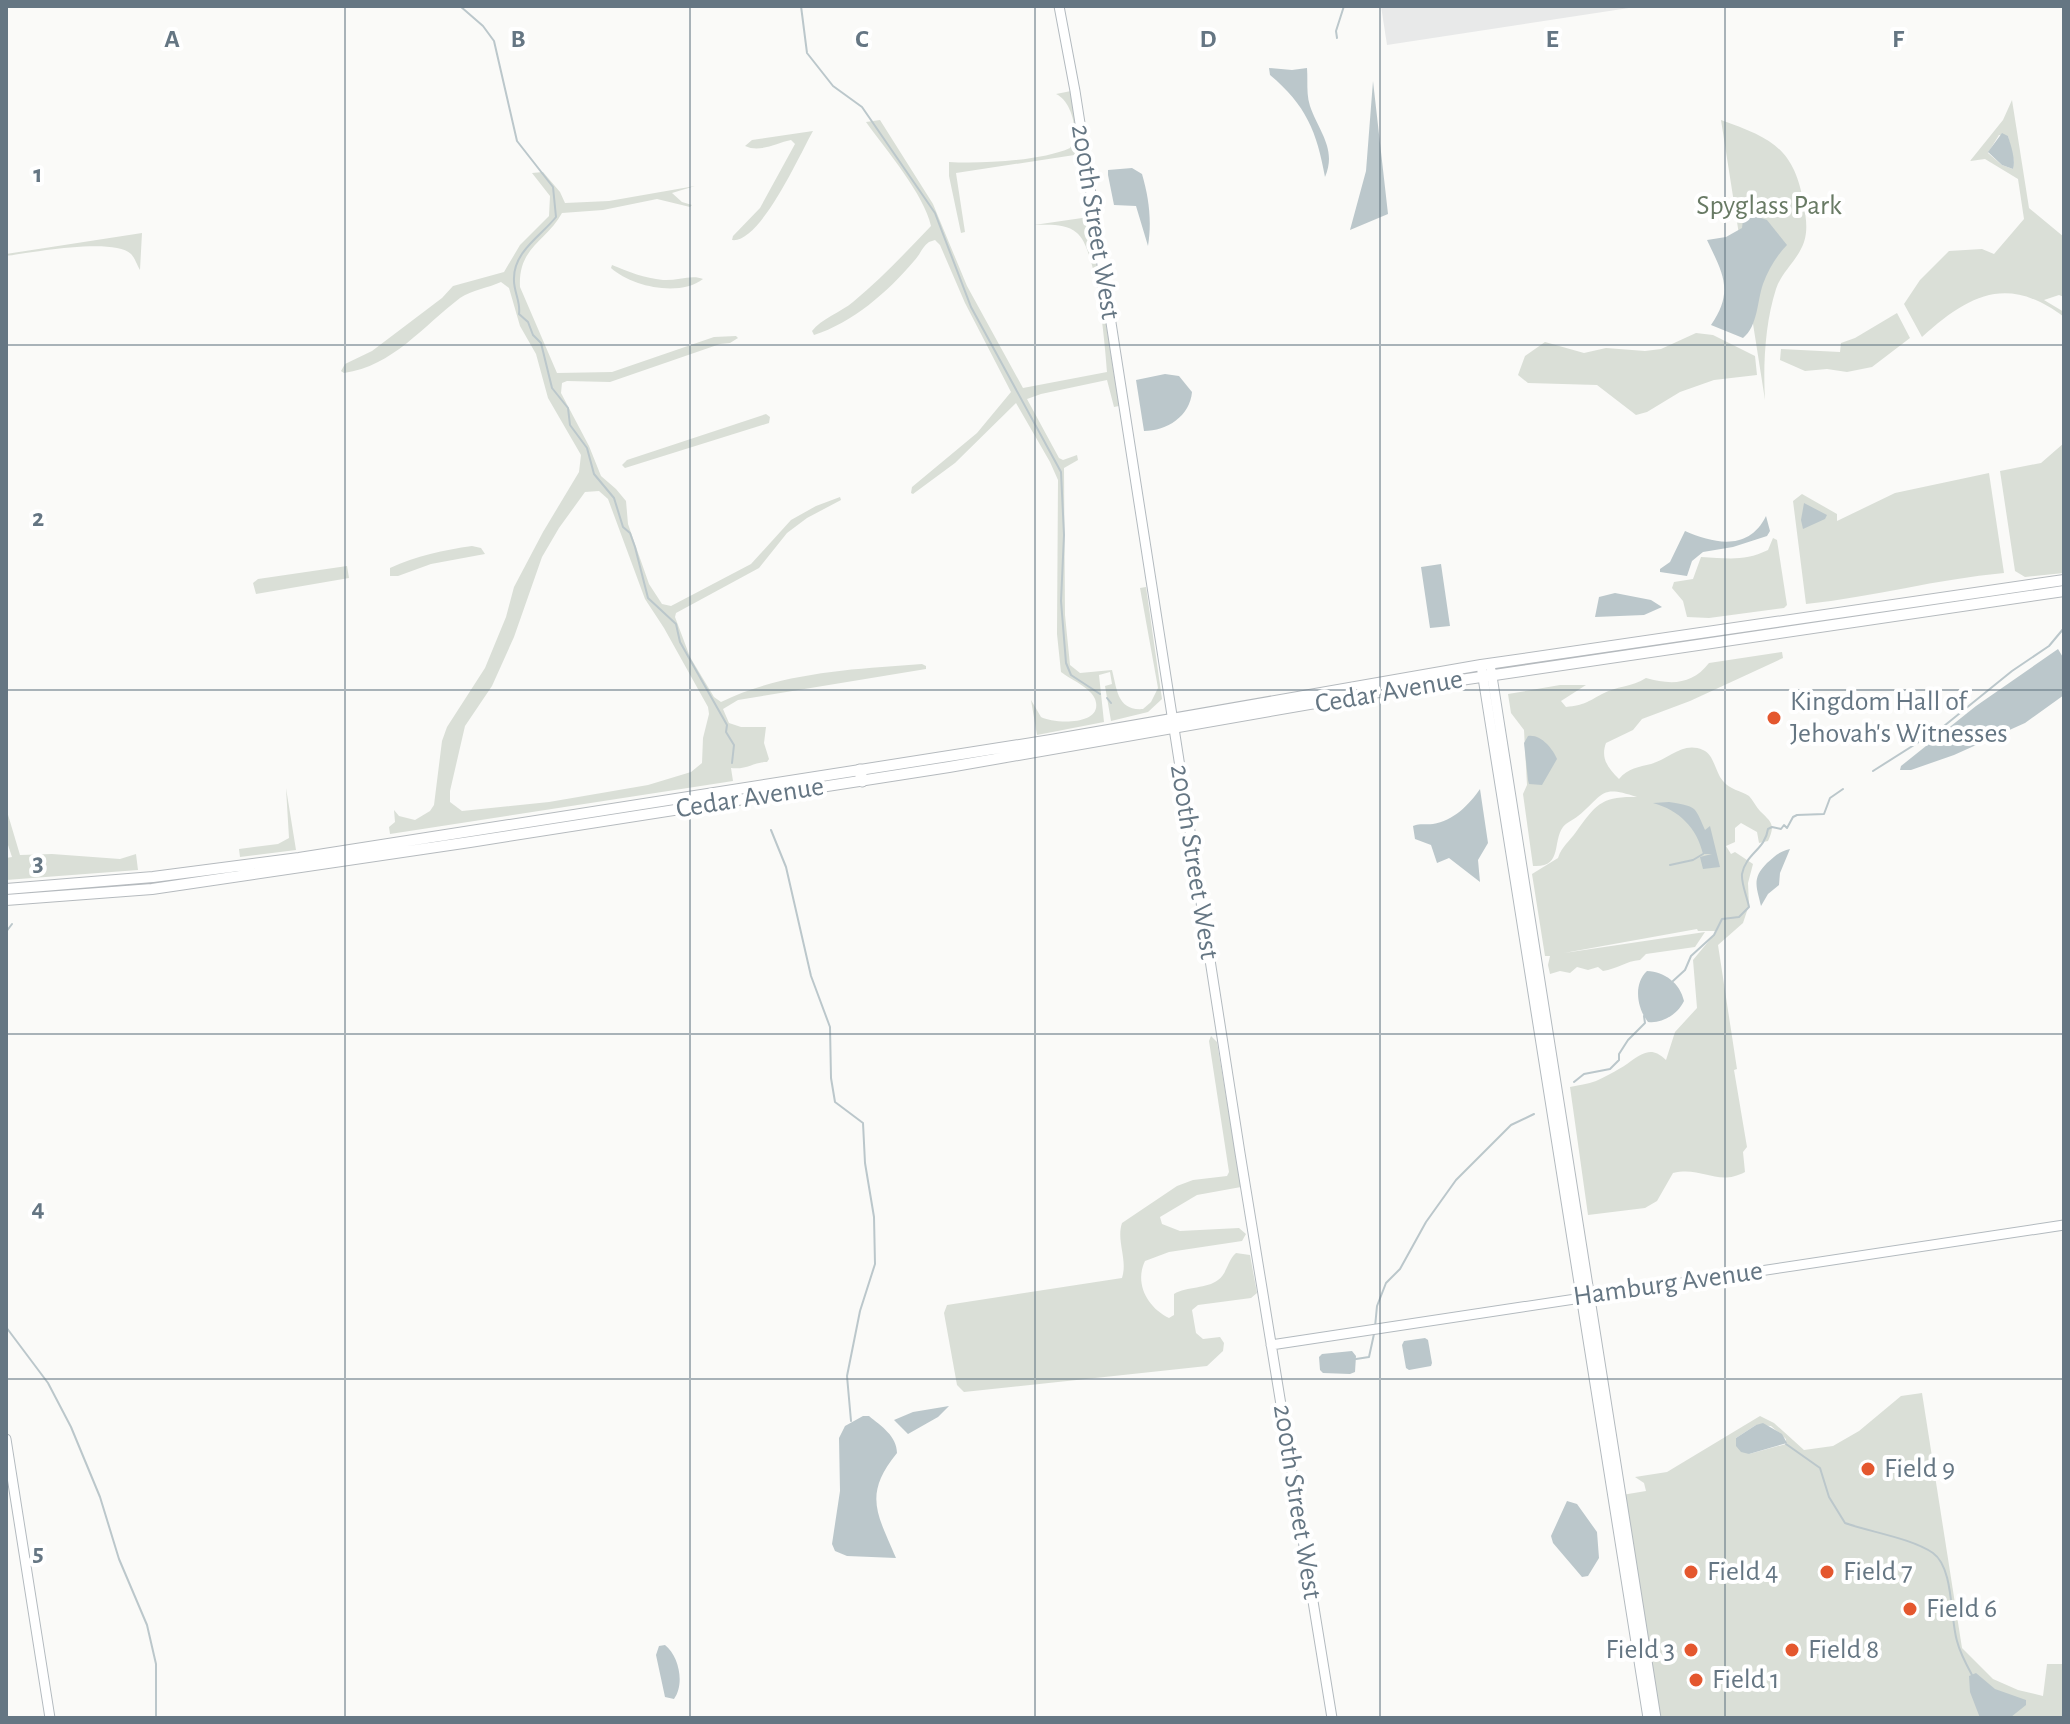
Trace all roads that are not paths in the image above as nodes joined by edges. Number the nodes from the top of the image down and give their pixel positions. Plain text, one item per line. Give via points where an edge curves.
1 (1059, 6) edge
2 (2064, 580) edge
3 (2064, 591) edge
4 (1486, 670) junction
5 (1173, 724) junction
6 (861, 775) junction
7 (6, 889) edge
8 (6, 900) edge
9 (2064, 1225) edge
10 (1585, 1296) junction
11 (1271, 1345) junction
12 (6, 1439) edge
13 (50, 1718) edge
14 (1332, 1718) edge
15 (1648, 1718) edge
16 (1656, 1718) edge

1 - 5 street, 200th Street West
2 - 4 main road
3 - 4 main road
4 - 5 main road, Cedar Avenue
4 - 10 street
5 - 6 main road, Cedar Avenue
5 - 11 street, 200th Street West
6 - 7 main road, Cedar Avenue via 299,858
6 - 8 main road, Cedar Avenue via 167,887
9 - 10 street, Hamburg Avenue
10 - 11 street, Hamburg Avenue
10 - 15 street
10 - 16 street
11 - 14 street, 200th Street West
12 - 13 street

